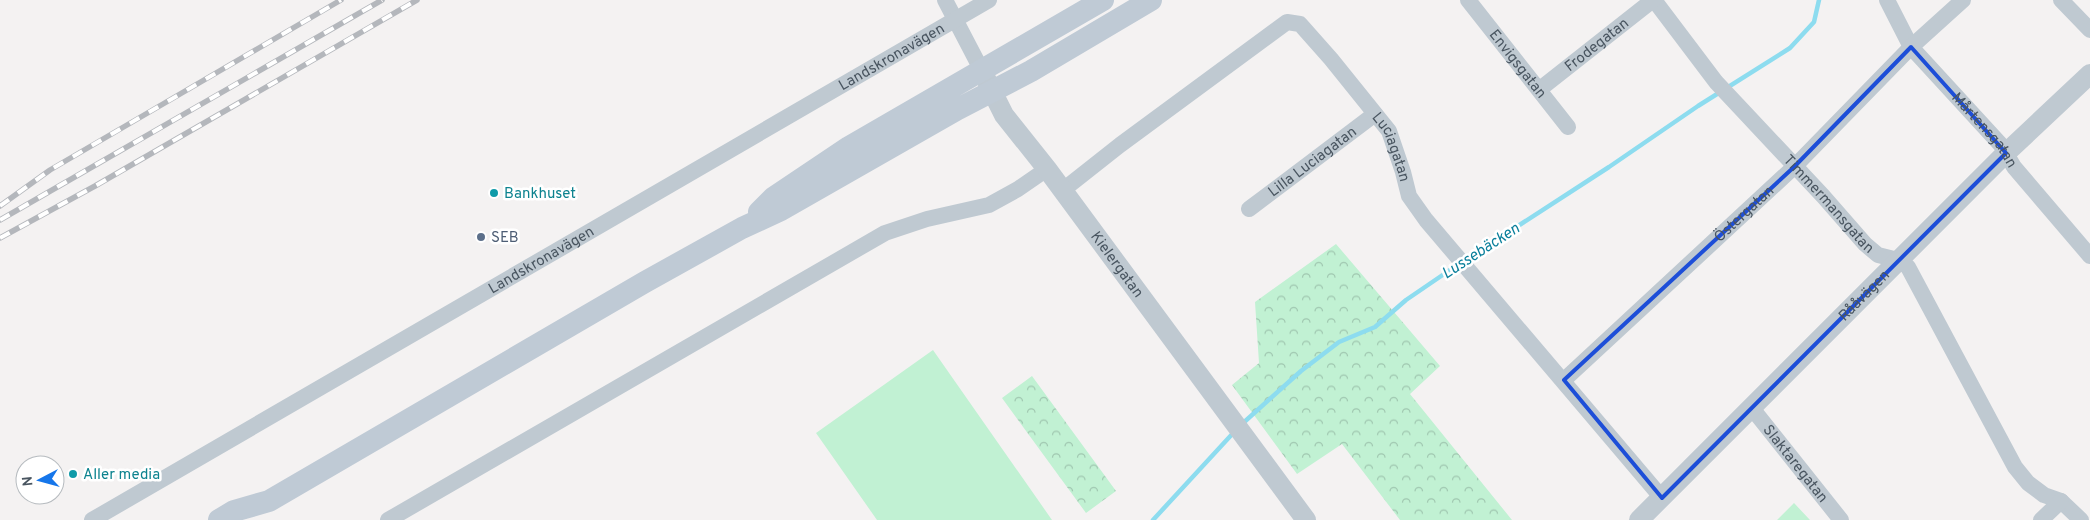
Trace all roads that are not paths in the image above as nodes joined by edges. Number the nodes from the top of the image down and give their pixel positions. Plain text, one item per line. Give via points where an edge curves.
1 (945, 0) edge
2 (989, 0) edge
3 (1103, 0) edge
4 (1151, 0) edge
5 (1468, 0) edge
6 (1654, 0) edge
7 (1887, 0) edge
8 (1963, 0) edge
9 (2061, 0) edge
10 (955, 19) junction
11 (2090, 30) edge
12 (1911, 47) junction
13 (982, 71) junction
14 (2090, 74) edge
15 (1540, 89) junction
16 (992, 91) junction
17 (1375, 114) junction
18 (1568, 127) dead end
19 (2006, 153) junction
20 (1794, 167) junction
21 (1047, 168) junction
22 (1063, 190) junction
23 (1249, 209) dead end
24 (742, 228) junction
25 (2090, 256) edge
26 (1898, 260) junction
27 (1564, 380) junction
28 (1751, 407) junction
29 (1662, 498) junction
30 (270, 500) junction
31 (2061, 501) junction
32 (92, 520) edge
33 (219, 520) edge
34 (251, 520) edge
35 (388, 520) edge
36 (1306, 520) edge
37 (1639, 520) edge
38 (1841, 520) edge
39 (2041, 520) edge
40 (2081, 520) edge

1 - 10 street, Kielergatan
2 - 10 street, Landskronavägen
3 - 13 main road
4 - 16 main road
5 - 15 street, Envigsgatan
6 - 15 street, Frodegatan
6 - 20 street, Timmermansgatan via 1716,82
7 - 12 street, Mårtensgatan
8 - 12 street, Östergatan
9 - 11 street
10 - 13 street, Kielergatan
10 - 32 street, Landskronavägen
12 - 19 street, Mårtensgatan
12 - 20 street, Östergatan
13 - 16 street, Kielergatan
13 - 24 main road via 849,147 773,198
14 - 19 street, Rååvägen
15 - 18 street, Envigsgatan
16 - 21 street, Kielergatan via 1004,115
16 - 24 main road via 781,210
17 - 22 street, Luciagatan via 1300,24 1287,22
17 - 23 street, Lilla Luciagatan
17 - 27 street, Luciagatan via 1389,131 1409,196 1426,220
19 - 25 street, Mårtensgatan via 2014,167
19 - 26 street, Rååvägen
20 - 26 street, Timmermansgatan via 1865,244 1878,255
20 - 27 street, Östergatan
21 - 22 street, Kielergatan
21 - 35 street via 989,205 927,219 885,233
22 - 36 street, Kielergatan
24 - 30 main road
26 - 28 street, Rååvägen
26 - 31 street via 1908,267 2016,467 2028,483 2044,495
27 - 29 street, Luciagatan
28 - 29 street, Rååvägen
28 - 38 street, Slaktaregatan
29 - 37 street, Rååvägen
30 - 33 main road via 234,511
30 - 34 main road
31 - 39 street
31 - 40 street

